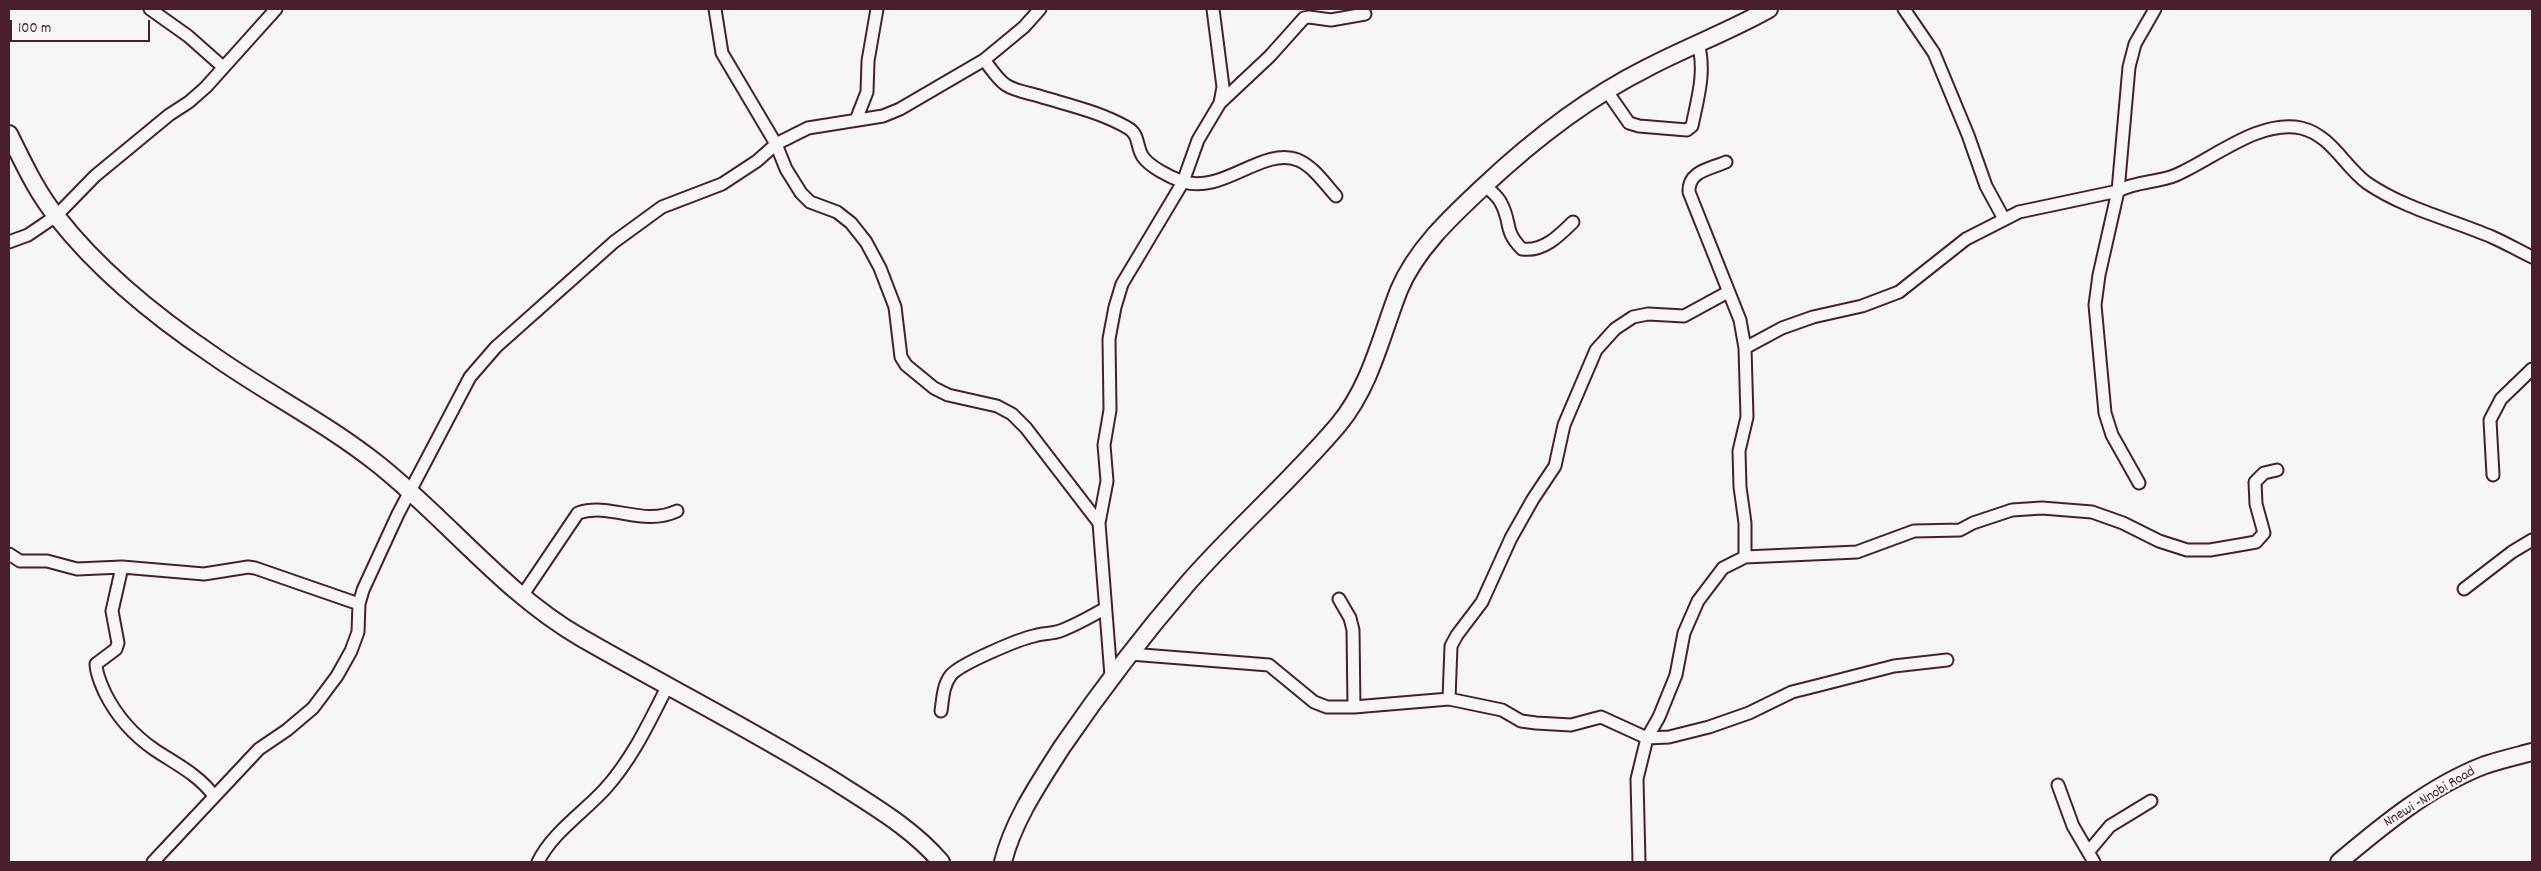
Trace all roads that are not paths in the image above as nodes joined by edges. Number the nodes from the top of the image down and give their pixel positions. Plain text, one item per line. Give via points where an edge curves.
1 (150, 9) edge
2 (276, 9) edge
3 (715, 9) edge
4 (877, 9) edge
5 (1040, 9) edge
6 (1213, 9) edge
7 (1769, 9) edge
8 (1904, 9) edge
9 (2155, 9) edge
10 (1365, 14) dead end
11 (1698, 43) junction
12 (984, 60) junction
13 (224, 67) junction
14 (1606, 90) junction
15 (1220, 103) junction
16 (856, 120) junction
17 (9, 134) edge
18 (776, 144) junction
19 (1726, 162) dead end
20 (1183, 182) junction
21 (1485, 185) junction
22 (2118, 191) junction
23 (1336, 196) dead end
24 (56, 216) junction
25 (2004, 219) junction
26 (1573, 222) dead end
27 (9, 242) edge
28 (2532, 257) edge
29 (1728, 292) junction
30 (1745, 348) junction
31 (2532, 369) edge
32 (2277, 470) dead end
33 (2493, 475) dead end
34 (2139, 483) dead end
35 (410, 492) junction
36 (677, 511) dead end
37 (1100, 523) junction
38 (2532, 540) edge
39 (9, 554) edge
40 (1746, 557) junction
41 (122, 568) junction
42 (2464, 589) dead end
43 (522, 596) junction
44 (1339, 599) dead end
45 (359, 604) junction
46 (1104, 609) junction
47 (1130, 654) junction
48 (1947, 660) dead end
49 (1111, 676) junction
50 (667, 687) junction
51 (1449, 699) junction
52 (1354, 707) junction
53 (941, 711) dead end
54 (1647, 738) junction
55 (2532, 752) edge
56 (2058, 785) dead end
57 (214, 796) junction
58 (2151, 801) dead end
59 (2089, 852) junction
60 (153, 862) edge
61 (538, 862) edge
62 (941, 862) edge
63 (1003, 862) edge
64 (1639, 862) edge
65 (2094, 862) edge
66 (2339, 862) edge

1 - 13 street
2 - 13 street
3 - 18 street via 722,53
4 - 16 street via 868,61 867,92
5 - 12 street via 1024,27
6 - 15 street via 1223,87
7 - 11 main road
8 - 25 street via 1934,53 1986,186
9 - 22 street via 2135,44 2129,67
10 - 15 street via 1331,20 1304,18 1270,56
11 - 14 main road
11 - 14 street via 1703,61 1701,80 1692,126 1687,130 1629,123
12 - 16 street via 900,109 883,116
12 - 20 street via 1008,86 1088,111 1130,130 1137,137 1142,156 1148,163
13 - 24 street via 189,102 96,176
14 - 21 main road via 1570,114
15 - 20 street via 1198,140
16 - 18 street via 808,128
17 - 24 main road
18 - 35 street via 722,184 662,207 614,242 496,347 461,392
18 - 37 street via 786,169 810,202 837,212 866,242 895,307 901,357 906,365 948,395 997,406 1012,414
19 - 29 street via 1694,175 1689,183 1689,192
20 - 23 street via 1208,182 1278,157 1298,160
20 - 37 street via 1122,284 1115,307 1109,340 1110,410 1104,445 1107,481
21 - 26 street via 1501,202 1508,218 1508,232 1522,249 1532,250 1545,245
21 - 47 main road via 1416,258 1400,289 1365,383 1340,423 1189,582
22 - 25 street via 2019,212
22 - 28 street via 2132,184 2174,176 2245,138 2277,127 2300,128 2314,133 2331,146 2366,182 2444,220 2492,237
22 - 34 street via 2095,305 2105,413 2112,435
24 - 27 street via 28,235
24 - 35 main road via 144,306 370,459
25 - 30 street via 1966,239 1899,292 1782,328
29 - 30 street via 1740,320
29 - 51 street via 1684,316 1648,314 1632,317 1615,329 1596,350 1564,425 1555,466 1511,538 1482,602 1451,646
30 - 40 street via 1747,417 1739,451
31 - 33 street via 2501,399 2490,420
32 - 40 street via 2264,473 2255,482 2256,504 2264,533 2256,542 2210,550 2188,550 2159,541 2124,523 2092,512 2042,508 2012,510 1960,530 1914,531 1856,552
35 - 43 main road
35 - 45 street
36 - 43 street via 648,518 588,510 578,513
37 - 46 street
38 - 42 street
39 - 41 street via 20,561 47,561 77,569
40 - 54 street via 1723,568 1698,601 1684,633 1676,675
41 - 45 street via 204,574 255,568
41 - 57 street via 112,611 118,643 116,649 96,664 102,687 112,706 135,735 205,784
43 - 50 main road via 564,627
44 - 52 street via 1353,630
45 - 57 street via 358,632 351,652 313,708 259,749
46 - 49 street
46 - 53 street via 1077,624 1017,641 962,667 952,674 944,688
47 - 49 main road
47 - 52 street via 1268,665 1314,702 1327,707
48 - 54 street via 1894,666 1792,692 1749,713 1709,727 1669,737
49 - 63 main road via 1018,820
50 - 61 street via 624,766 545,848
50 - 62 main road via 795,757 902,824
51 - 52 street
51 - 54 street via 1502,710 1521,721 1536,724 1571,725 1601,717
54 - 64 street via 1637,779
55 - 66 main road, Nnewi -Nnobi Road via 2484,766 2446,785 2394,816
56 - 59 street via 2073,826
57 - 60 street
58 - 59 street via 2110,826
59 - 65 street

